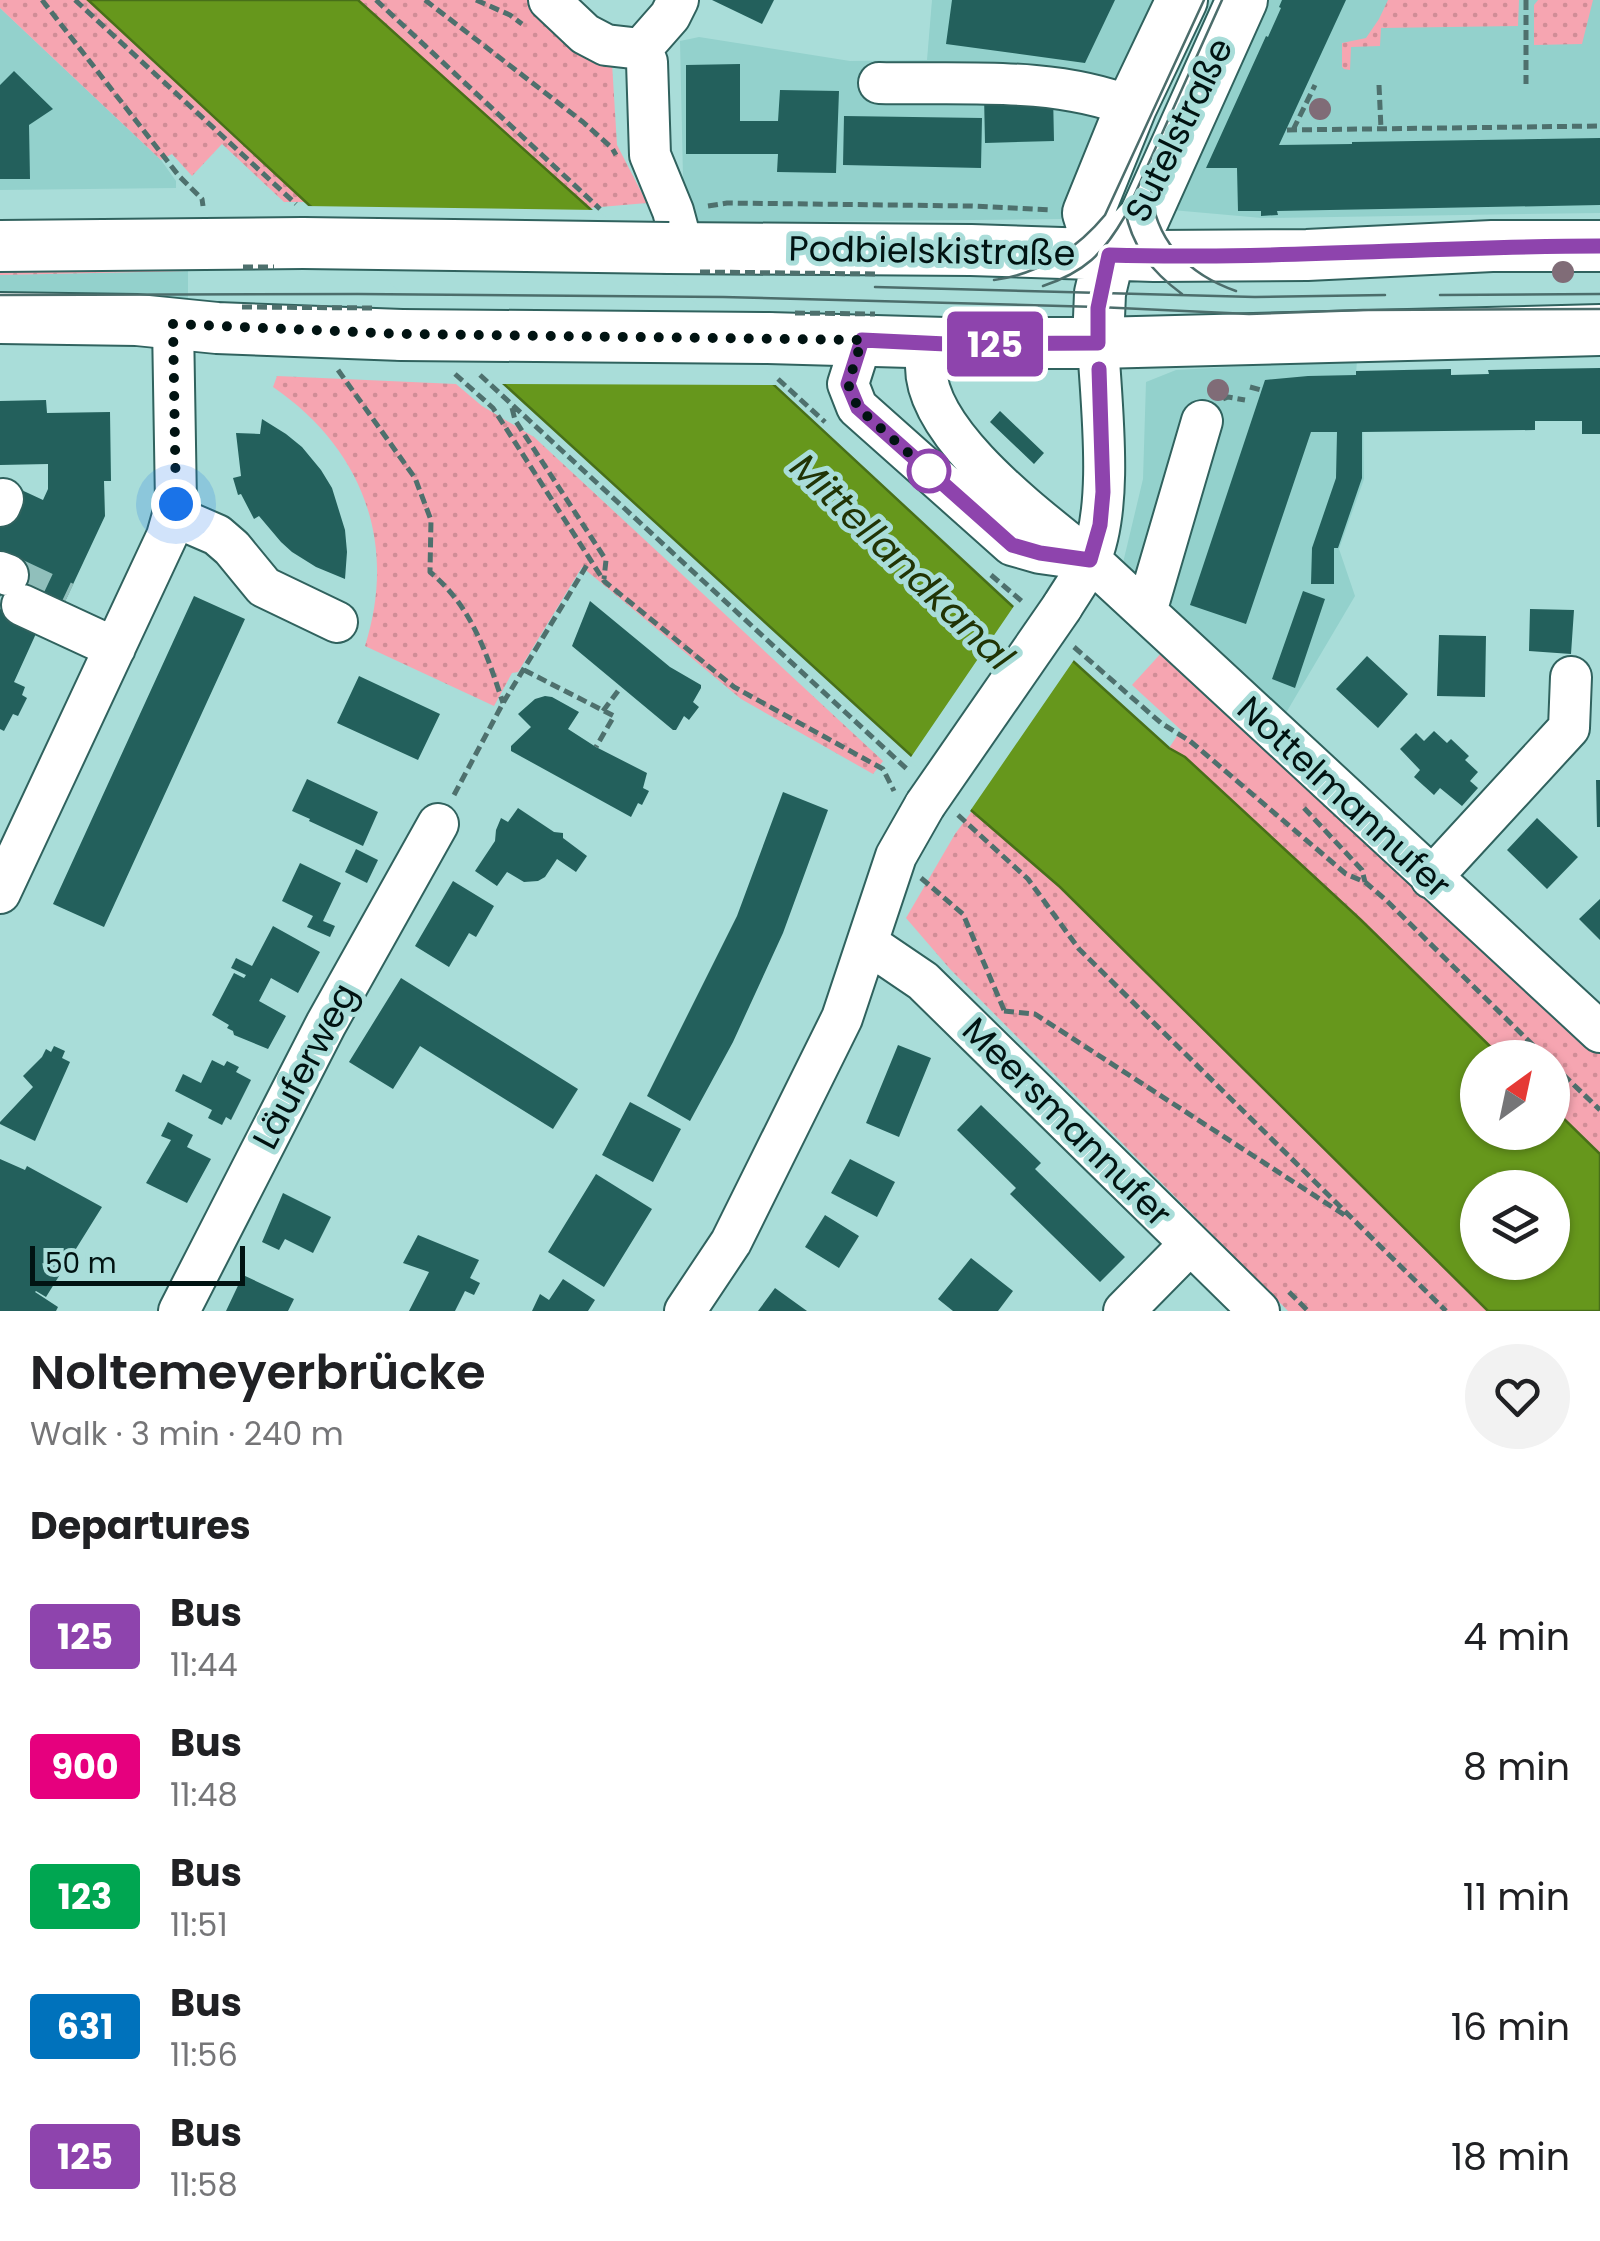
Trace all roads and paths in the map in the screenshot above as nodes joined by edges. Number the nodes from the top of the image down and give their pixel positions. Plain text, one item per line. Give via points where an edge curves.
1 (42, 0) edge
2 (376, 0) edge
3 (425, 0) edge
4 (549, 0) edge
5 (678, 0) edge
6 (1182, 0) edge
7 (1242, 0) edge
8 (1526, 0) edge
9 (641, 49) junction
10 (880, 84) dead end
11 (1315, 84) dead end
12 (1526, 84) dead end
13 (1380, 85) dead end
14 (1131, 106) junction
15 (1600, 126) edge
16 (1381, 129) junction
17 (622, 165) dead end
18 (202, 199) dead end
19 (611, 219) dead end
20 (0, 246) edge
21 (1600, 246) edge
22 (676, 248) junction
23 (1109, 255) junction
24 (0, 318) edge
25 (173, 324) junction
26 (1600, 330) edge
27 (862, 340) junction
28 (1098, 343) junction
29 (946, 344) junction
30 (338, 369) dead end
31 (466, 384) dead end
32 (1250, 387) dead end
33 (1261, 390) dead end
34 (1202, 422) dead end
35 (173, 516) junction
36 (590, 560) junction
37 (1090, 560) junction
38 (604, 580) junction
39 (10, 584) edge
40 (65, 602) tunnel mouth
41 (1146, 612) junction
42 (337, 622) dead end
43 (119, 638) junction
44 (524, 670) junction
45 (1571, 677) dead end
46 (621, 687) dead end
47 (503, 703) junction
48 (603, 711) junction
49 (596, 747) dead end
50 (923, 798) junction
51 (438, 824) joint
52 (917, 874) dead end
53 (1431, 878) junction
54 (1365, 882) dead end
55 (0, 894) edge
56 (867, 942) junction
57 (1600, 1032) edge
58 (1528, 1040) edge
59 (1570, 1081) edge
60 (1600, 1110) edge
61 (1357, 1223) junction
62 (1190, 1244) junction
63 (178, 1311) edge
64 (685, 1311) edge
65 (1124, 1311) edge
66 (1259, 1311) edge
67 (1446, 1311) edge

1 - 18 path
2 - 19 path
3 - 17 path via 583,122
4 - 9 street via 584,34 606,45
5 - 9 street
6 - 14 main road, Sutelstraße
7 - 23 main road, Sutelstraße via 1144,218
8 - 12 path
9 - 22 street via 650,155 673,211
10 - 14 street via 1059,88
11 - 16 path via 1290,130
13 - 16 path
14 - 23 main road, Sutelstraße via 1088,213
15 - 16 path
20 - 22 main road, Podbielskistraße, bridge
21 - 23 main road, Podbielskistraße
22 - 23 main road, Podbielskistraße
23 - 28 main road, Sutelstraße
24 - 25 main road
25 - 27 main road, bridge
25 - 35 street
26 - 28 main road
27 - 29 main road
27 - 37 street via 848,384 858,408 1012,545
28 - 29 main road
28 - 37 street via 1103,492
29 - 37 street, Nottelmannufer via 926,365 926,382 943,420 1015,498
30 - 47 path via 415,478 431,520 430,572 473,624
31 - 36 path via 493,408
32 - 33 path
34 - 41 street
35 - 42 street via 217,535 264,587
35 - 43 street
36 - 38 path
36 - 44 path
37 - 41 street, Nottelmannufer
37 - 50 street, bridge
38 - 50 path via 734,687
38 - 50 path via 606,560 515,420 512,405
39 - 43 street
40 - 43 street
41 - 53 street, Nottelmannufer
43 - 55 street
44 - 47 path
44 - 48 path
45 - 53 street via 1569,728
46 - 48 path
47 - 51 path
48 - 49 path via 614,716
50 - 56 street
50 - 61 path via 1028,879 1079,949
51 - 63 street, Läuferweg
52 - 61 path via 963,914 1004,1012 1035,1014
53 - 57 street, Nottelmannufer
54 - 58 path
56 - 62 street, Meersmannufer via 924,981
56 - 64 street via 842,1018 731,1242
59 - 60 path
61 - 67 path
62 - 65 street
62 - 66 street, Meersmannufer

